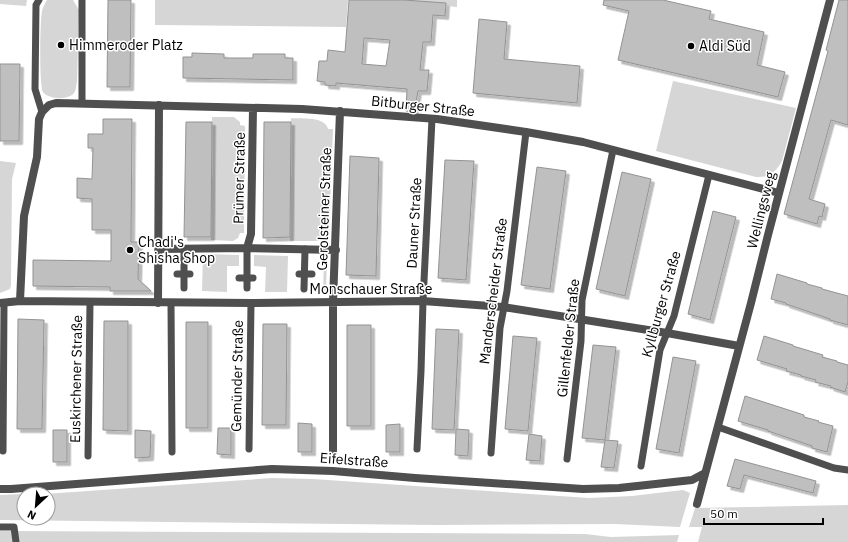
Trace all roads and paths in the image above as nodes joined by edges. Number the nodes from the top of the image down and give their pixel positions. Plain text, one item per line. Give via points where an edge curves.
1 (39, 0) edge
2 (82, 0) edge
3 (830, 0) edge
4 (82, 103) junction
5 (159, 104) junction
6 (253, 108) junction
7 (340, 111) junction
8 (42, 112) junction
9 (432, 119) junction
10 (526, 132) junction
11 (613, 150) junction
12 (709, 175) junction
13 (779, 192) junction
14 (248, 248) junction
15 (159, 249) junction
16 (305, 249) junction
17 (184, 250) junction
18 (336, 250) junction
19 (184, 288) dead end
20 (247, 288) dead end
21 (304, 289) dead end
22 (423, 300) junction
23 (20, 301) junction
24 (90, 302) junction
25 (333, 302) junction
26 (2, 303) edge
27 (158, 303) junction
28 (171, 303) junction
29 (251, 303) junction
30 (503, 307) junction
31 (582, 320) junction
32 (667, 333) junction
33 (739, 346) junction
34 (718, 427) junction
35 (248, 449) dead end
36 (417, 449) dead end
37 (3, 451) dead end
38 (334, 451) dead end
39 (172, 452) dead end
40 (491, 453) dead end
41 (88, 456) dead end
42 (567, 459) dead end
43 (641, 466) dead end
44 (848, 470) edge
45 (705, 473) junction
46 (0, 489) edge
47 (697, 504) dead end
48 (0, 527) edge
49 (16, 542) edge

1 - 8 lane via 36,5 35,89
2 - 4 lane
3 - 13 street, Wellingsweg
4 - 5 street, Bitburger Straße
4 - 8 street, Bitburger Straße via 56,102
5 - 6 street, Bitburger Straße
5 - 15 street
6 - 7 street, Bitburger Straße
6 - 14 street, Prümer Straße via 251,234
7 - 9 street, Bitburger Straße
7 - 18 street, Gerolsteiner Straße
8 - 23 street via 39,119 37,157 24,216
9 - 10 street, Bitburger Straße
9 - 22 lane, Dauner Straße
10 - 11 street, Bitburger Straße
10 - 30 lane, Manderscheider Straße
11 - 12 street, Bitburger Straße
11 - 31 lane, Gillenfelder Straße via 582,300
12 - 13 street, Bitburger Straße
12 - 32 lane, Kyllburger Straße via 674,316
13 - 33 street, Wellingsweg
14 - 16 street
14 - 17 street
14 - 20 lane
15 - 17 street
15 - 27 street
16 - 18 street
16 - 21 lane
17 - 19 lane
18 - 25 street, Gerolsteiner Straße
22 - 25 street, Monschauer Straße
22 - 30 street, Monschauer Straße
22 - 36 lane, Dauner Straße
23 - 24 street, Monschauer Straße
23 - 26 street, Monschauer Straße
24 - 27 street, Monschauer Straße
24 - 41 lane, Euskirchener Straße
25 - 29 street, Monschauer Straße
25 - 38 street, Gerolsteiner Straße
26 - 37 lane
27 - 28 street, Monschauer Straße
28 - 29 street, Monschauer Straße
28 - 39 lane
29 - 35 lane, Gemünder Straße
30 - 31 street, Monschauer Straße
30 - 40 lane, Manderscheider Straße
31 - 32 street, Monschauer Straße
31 - 42 lane, Gillenfelder Straße
32 - 33 street, Monschauer Straße
32 - 43 lane, Kyllburger Straße via 660,350
33 - 34 street, Wellingsweg
34 - 44 lane via 834,468
34 - 45 street, Wellingsweg
45 - 46 street, Eifelstraße via 692,480 602,489 272,469
45 - 47 street, Wellingsweg
48 - 49 lane via 14,527

